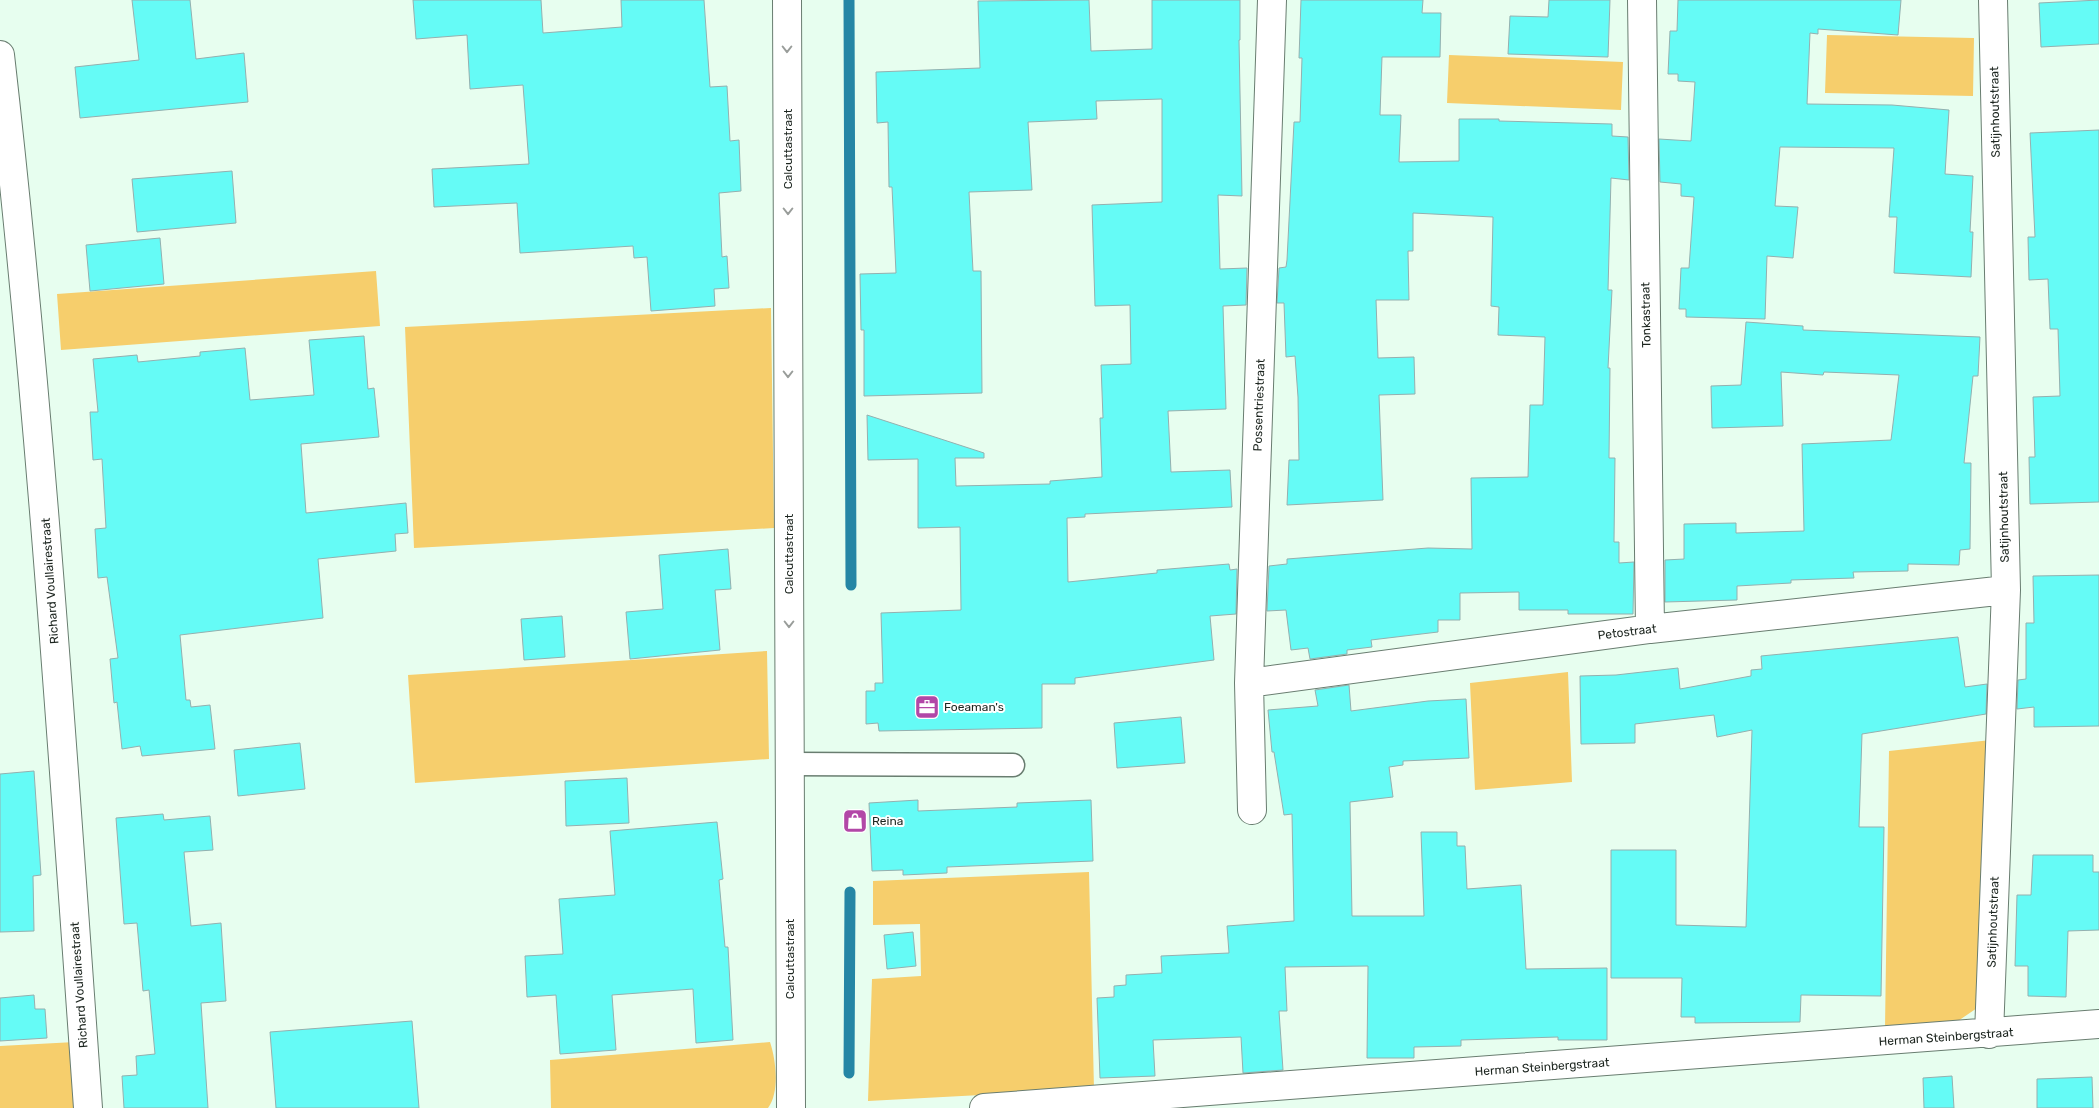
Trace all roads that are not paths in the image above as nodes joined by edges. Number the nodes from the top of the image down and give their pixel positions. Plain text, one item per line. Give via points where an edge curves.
1 (787, 0) edge
2 (1272, 0) edge
3 (1642, 0) edge
4 (1993, 0) edge
5 (0, 55) edge
6 (2006, 590) junction
7 (1650, 629) junction
8 (1249, 683) junction
9 (790, 764) junction
10 (1013, 765) dead end
11 (1252, 810) dead end
12 (2099, 1024) edge
13 (1989, 1034) junction
14 (88, 1108) edge
15 (791, 1108) edge
16 (984, 1108) edge

1 -> 9 street, Calcuttastraat
2 - 8 street, Possentriestraat
3 - 7 street, Tonkastraat
4 - 6 street, Satijnhoutstraat
5 - 14 street, Richard Voullairestraat via 31,346
6 - 7 street, Petostraat
6 - 13 street, Satijnhoutstraat
7 - 8 street, Petostraat
8 - 11 street, Possentriestraat
9 - 10 lane
9 - 15 street, Calcuttastraat
12 - 13 street, Herman Steinbergstraat
13 - 16 street, Herman Steinbergstraat

